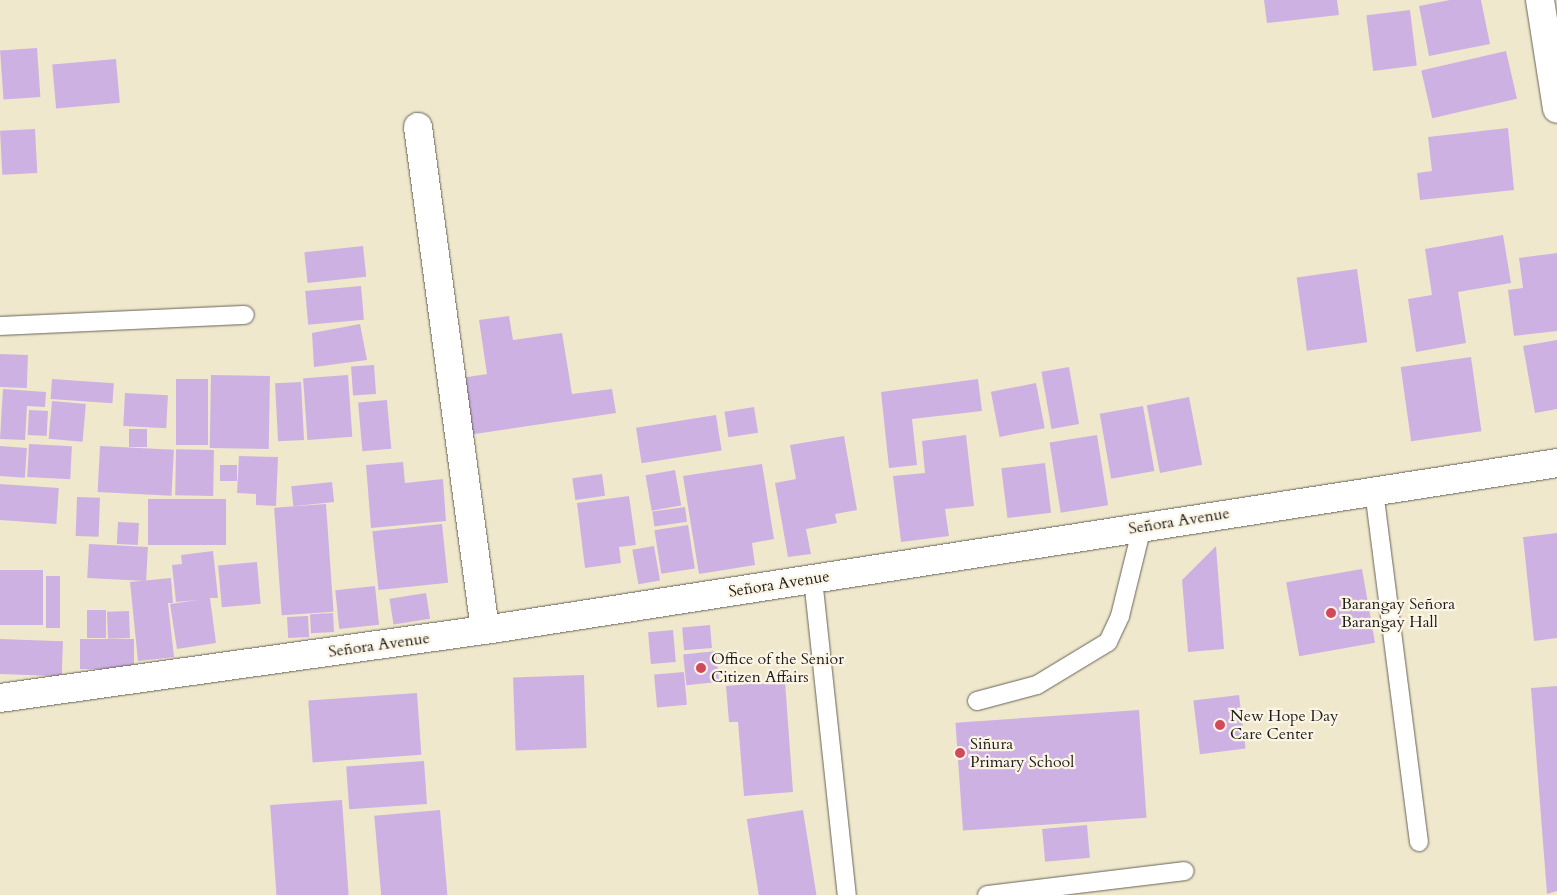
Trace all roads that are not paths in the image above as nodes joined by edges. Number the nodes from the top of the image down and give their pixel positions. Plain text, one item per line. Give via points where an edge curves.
1 (1540, 0) edge
2 (1557, 109) edge
3 (418, 127) dead end
4 (245, 315) dead end
5 (0, 326) edge
6 (1557, 463) edge
7 (1374, 491) junction
8 (1142, 527) junction
9 (813, 579) junction
10 (485, 630) junction
11 (0, 698) edge
12 (977, 701) dead end
13 (1419, 842) dead end
14 (1185, 871) dead end
15 (847, 895) edge
16 (987, 895) edge

1 - 2 street
3 - 10 street
4 - 5 lane
6 - 7 street, Señora Avenue
7 - 8 street, Señora Avenue
7 - 13 lane
8 - 9 street, Señora Avenue
8 - 12 lane via 1120,616 1108,642 1037,685
9 - 10 street, Señora Avenue
9 - 15 lane
10 - 11 street, Señora Avenue
14 - 16 lane

